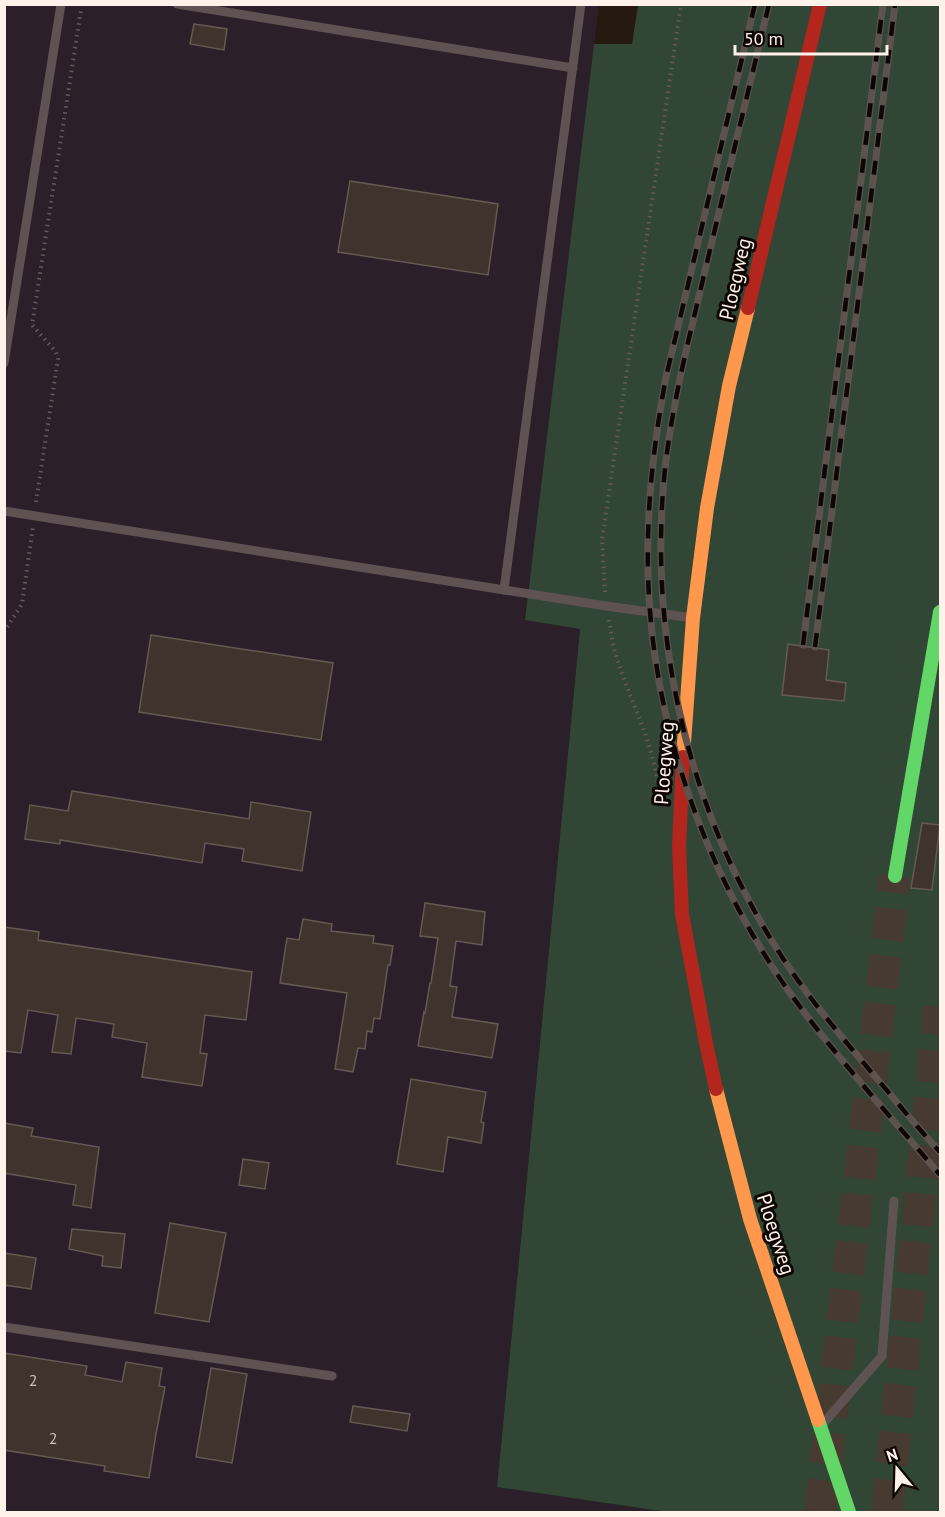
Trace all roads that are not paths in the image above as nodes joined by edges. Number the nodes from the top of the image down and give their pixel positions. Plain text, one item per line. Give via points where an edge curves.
1 (61, 4) edge
2 (177, 4) edge
3 (581, 4) edge
4 (820, 4) edge
5 (573, 68) junction
6 (6, 340) edge
7 (4, 363) edge
8 (4, 511) edge
9 (504, 590) junction
10 (940, 612) edge
11 (693, 618) junction
12 (895, 876) tunnel mouth
13 (894, 1201) dead end
14 (4, 1327) edge
15 (332, 1376) dead end
16 (820, 1426) junction
17 (849, 1512) edge

1 - 6 lane
2 - 5 lane
3 - 5 lane
4 - 11 main road, Ploegweg via 729,386 707,508
5 - 9 lane
6 - 7 lane
8 - 9 lane
9 - 11 lane
10 - 12 main road
11 - 16 main road, Ploegweg via 680,805 682,914 707,1048 735,1164
13 - 16 lane via 882,1356
14 - 15 lane
16 - 17 main road, Ploegweg

